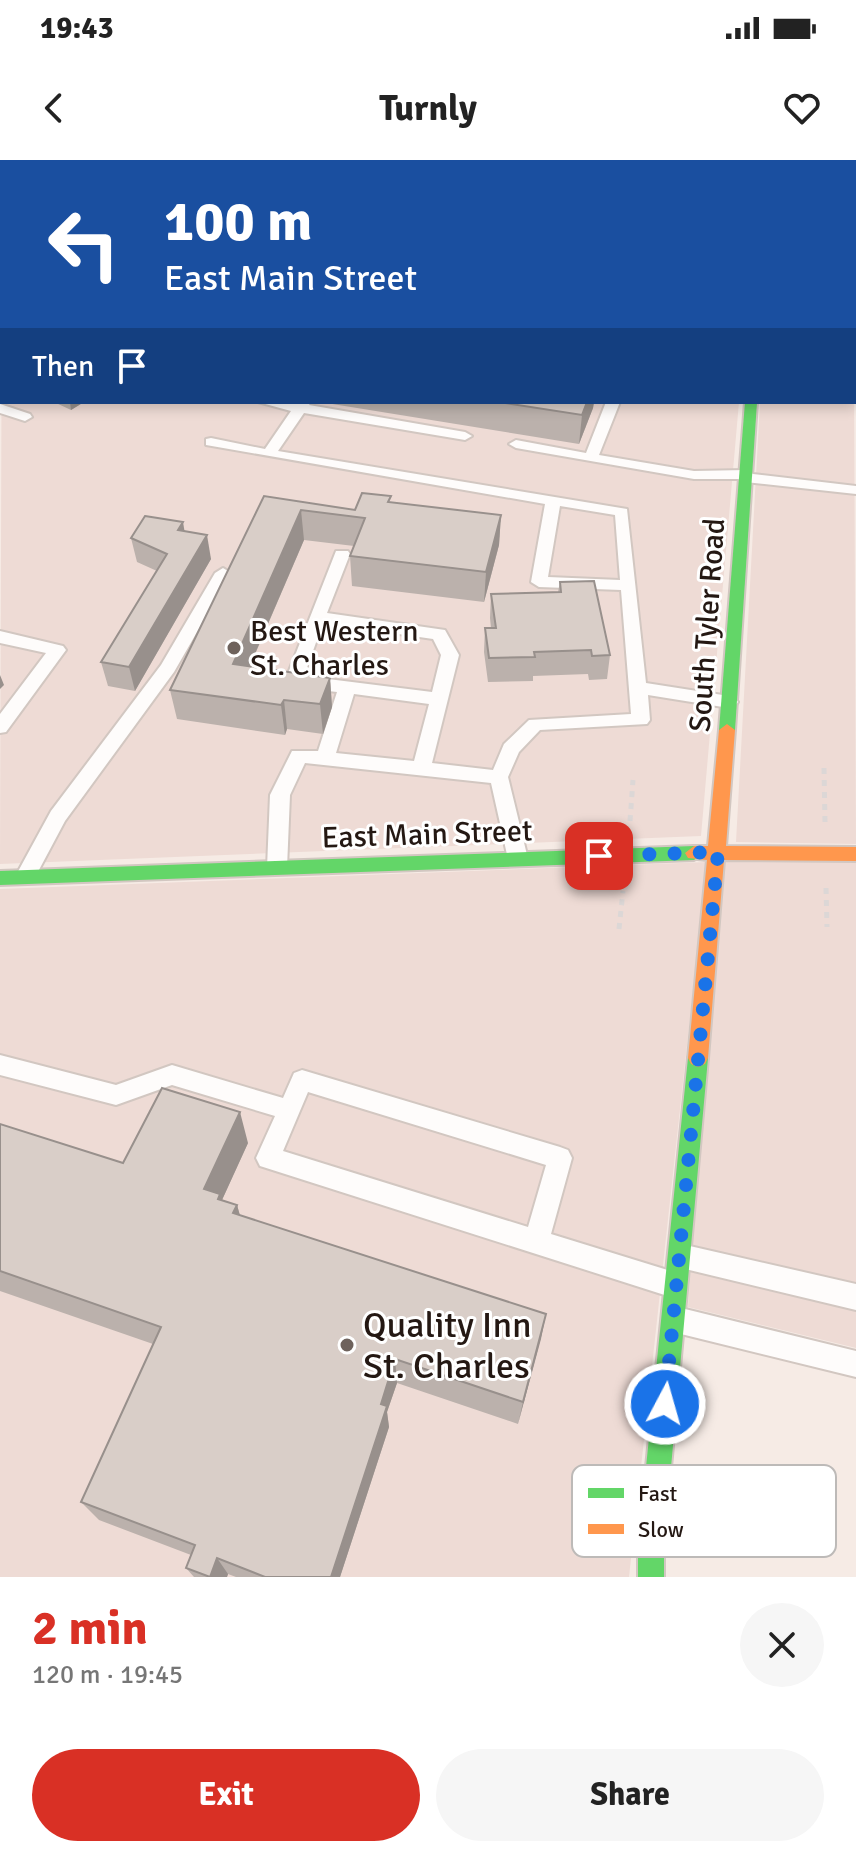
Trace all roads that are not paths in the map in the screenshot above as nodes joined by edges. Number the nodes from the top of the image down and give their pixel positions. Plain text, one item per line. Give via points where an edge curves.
1 (612, 404) edge
2 (751, 404) edge
3 (301, 406) edge
4 (0, 408) edge
5 (25, 417) dead end
6 (465, 436) dead end
7 (211, 442) dead end
8 (516, 444) dead end
9 (269, 454) junction
10 (591, 458) junction
11 (746, 476) junction
12 (856, 490) edge
13 (553, 502) junction
14 (342, 554) dead end
15 (223, 573) edge
16 (629, 585) junction
17 (317, 617) junction
18 (0, 637) edge
19 (347, 687) junction
20 (640, 688) junction
21 (439, 699) junction
22 (729, 702) junction
23 (0, 727) edge
24 (325, 758) junction
25 (421, 769) junction
26 (499, 777) junction
27 (718, 852) junction
28 (856, 854) edge
29 (518, 859) junction
30 (277, 868) junction
31 (25, 877) junction
32 (0, 878) edge
33 (0, 1065) edge
34 (289, 1110) junction
35 (536, 1243) junction
36 (679, 1255) junction
37 (676, 1286) junction
38 (856, 1297) edge
39 (673, 1319) junction
40 (856, 1364) edge
41 (659, 1465) edge

1 - 10 lane
2 - 11 street, South Tyler Road
3 - 6 lane
3 - 9 lane
4 - 5 lane
7 - 9 lane
8 - 10 lane
9 - 13 lane
10 - 11 lane via 694,475
11 - 12 lane
11 - 22 street, South Tyler Road
13 - 16 lane via 622,512
13 - 16 lane via 539,582
14 - 17 lane
15 - 31 lane via 168,668 58,816
16 - 20 lane
17 - 19 lane via 294,681
17 - 21 lane via 439,634 450,655
18 - 23 lane via 57,650
19 - 21 lane
19 - 24 lane
20 - 22 lane
20 - 26 lane via 641,720 535,724 511,749
21 - 25 lane
22 - 27 street, South Tyler Road
24 - 25 lane
24 - 30 lane via 299,756 280,795
25 - 26 lane
26 - 29 lane
27 - 28 street, East Main Street
27 - 29 street, East Main Street
27 - 36 street, South Tyler Road
29 - 30 street, East Main Street
30 - 31 street, East Main Street
31 - 32 street, East Main Street
33 - 34 lane via 116,1095 172,1075
34 - 35 lane via 268,1158
34 - 35 lane via 302,1080 560,1158
35 - 37 lane
36 - 37 street, South Tyler Road
36 - 38 lane
37 - 39 street, South Tyler Road
39 - 40 lane
39 - 41 street, South Tyler Road

